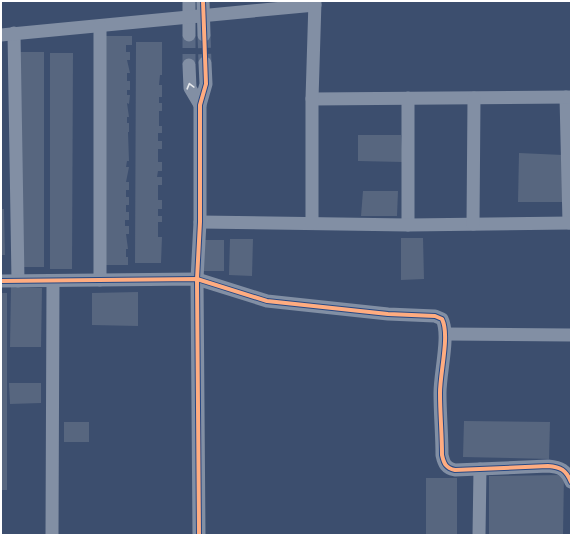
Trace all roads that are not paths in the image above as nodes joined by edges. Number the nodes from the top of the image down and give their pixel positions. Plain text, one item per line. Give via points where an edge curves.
1 (189, 1) edge
2 (203, 1) edge
3 (315, 3) edge
4 (204, 15) junction
5 (189, 17) junction
6 (100, 26) junction
7 (14, 33) junction
8 (1, 35) edge
9 (189, 35) tunnel mouth
10 (204, 35) tunnel mouth
11 (205, 64) tunnel mouth
12 (189, 65) tunnel mouth
13 (569, 97) edge
14 (408, 98) junction
15 (474, 98) junction
16 (312, 99) junction
17 (200, 105) junction
18 (200, 222) junction
19 (312, 223) junction
20 (570, 223) edge
21 (473, 224) junction
22 (408, 225) junction
23 (197, 279) junction
24 (100, 280) junction
25 (1, 281) edge
26 (18, 281) junction
27 (53, 281) junction
28 (446, 334) junction
29 (571, 335) edge
30 (480, 469) junction
31 (571, 482) edge
32 (52, 535) edge
33 (199, 535) edge
34 (479, 535) edge

1 - 5 street
2 - 4 street
3 - 4 street
3 - 16 street
4 - 5 street
4 - 10 street
5 - 6 street
5 - 9 street
6 - 7 street
6 - 24 street
7 - 8 street
7 - 26 street
11 - 17 street via 206,84
17 -> 12 street via 190,88
13 - 15 street
13 - 20 street
14 - 15 street
14 - 16 street
14 - 22 street
15 - 21 street
16 - 19 street
17 - 18 street
18 - 19 street
18 - 23 street
19 - 22 street
20 - 21 street
21 - 22 street
23 - 24 street
23 - 28 street via 267,301 388,314 435,316 442,319
23 - 33 street
24 - 27 street
25 - 26 street
26 - 27 street
27 - 32 street
28 - 29 street
28 - 30 street via 440,392 444,464 455,470
30 - 31 street via 548,466 561,468
30 - 34 street

